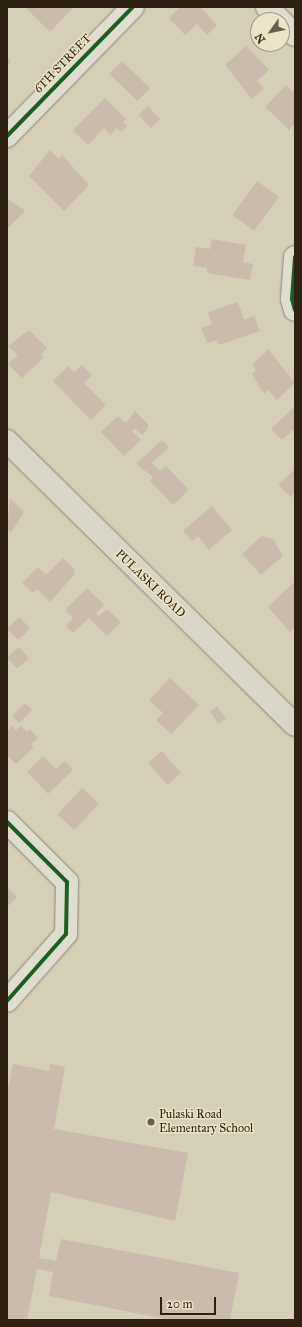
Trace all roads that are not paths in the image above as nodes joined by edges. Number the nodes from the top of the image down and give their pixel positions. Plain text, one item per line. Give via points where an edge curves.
1 (133, 7) edge
2 (7, 136) edge
3 (295, 257) edge
4 (295, 310) edge
5 (7, 441) edge
6 (295, 725) edge
7 (7, 822) edge
8 (7, 1001) edge

1 - 2 street, 6TH STREET
3 - 4 street via 292,280
5 - 6 main road, PULASKI ROAD
7 - 8 street via 67,882 66,934

